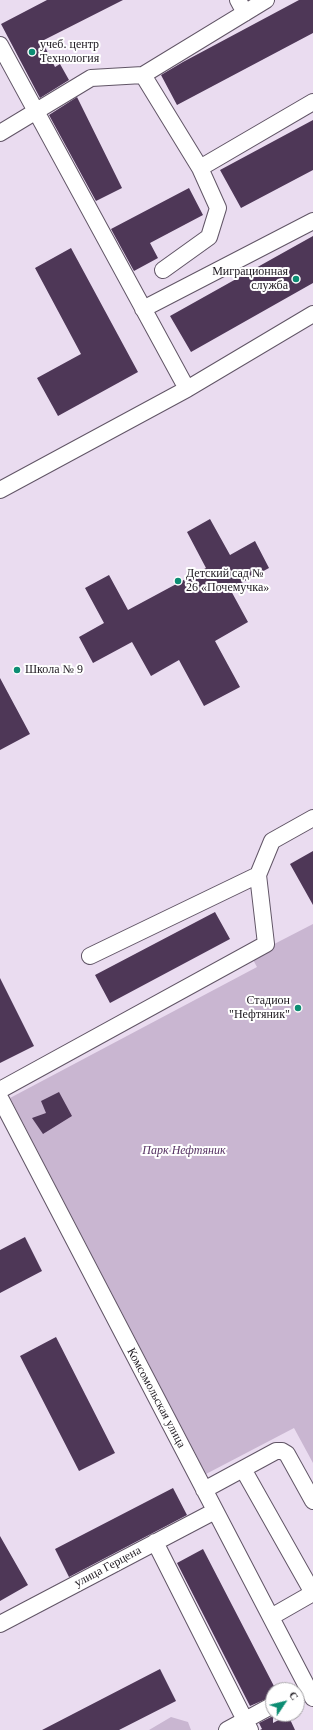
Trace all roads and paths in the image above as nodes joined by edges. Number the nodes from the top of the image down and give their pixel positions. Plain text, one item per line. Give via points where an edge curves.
1 (266, 0) edge
2 (241, 6) edge
3 (0, 45) edge
4 (143, 75) junction
5 (313, 102) edge
6 (36, 111) junction
7 (0, 133) edge
8 (200, 168) junction
9 (313, 221) edge
10 (163, 270) dead end
11 (143, 309) junction
12 (313, 314) edge
13 (187, 389) junction
14 (0, 490) edge
15 (313, 818) edge
16 (258, 875) junction
17 (90, 956) dead end
18 (0, 1090) edge
19 (0, 1098) edge
20 (243, 1469) junction
21 (204, 1490) junction
22 (313, 1501) edge
23 (215, 1511) junction
24 (155, 1542) junction
25 (313, 1593) edge
26 (270, 1617) junction
27 (0, 1624) edge
28 (306, 1692) edge
29 (265, 1711) edge
30 (248, 1725) edge
31 (227, 1730) edge

1 - 2 street
2 - 4 street
3 - 6 street
4 - 6 street via 91,78
4 - 8 street
5 - 8 street
6 - 7 street
6 - 11 street
8 - 10 street via 218,208 209,237
9 - 11 street
11 - 13 street
12 - 13 street
13 - 14 street
15 - 16 street via 272,841
16 - 17 street
16 - 18 street via 266,944
19 - 21 street, Комсомольская улица
20 - 21 street
20 - 22 street via 282,1450 287,1454
20 - 25 street
21 - 23 street, Комсомольская улица
23 - 24 street, улица Герцена
23 - 26 street, Комсомольская улица
24 - 27 street, улица Герцена
24 - 30 street
25 - 26 street
26 - 28 street, Комсомольская улица
29 - 30 street
30 - 31 street

